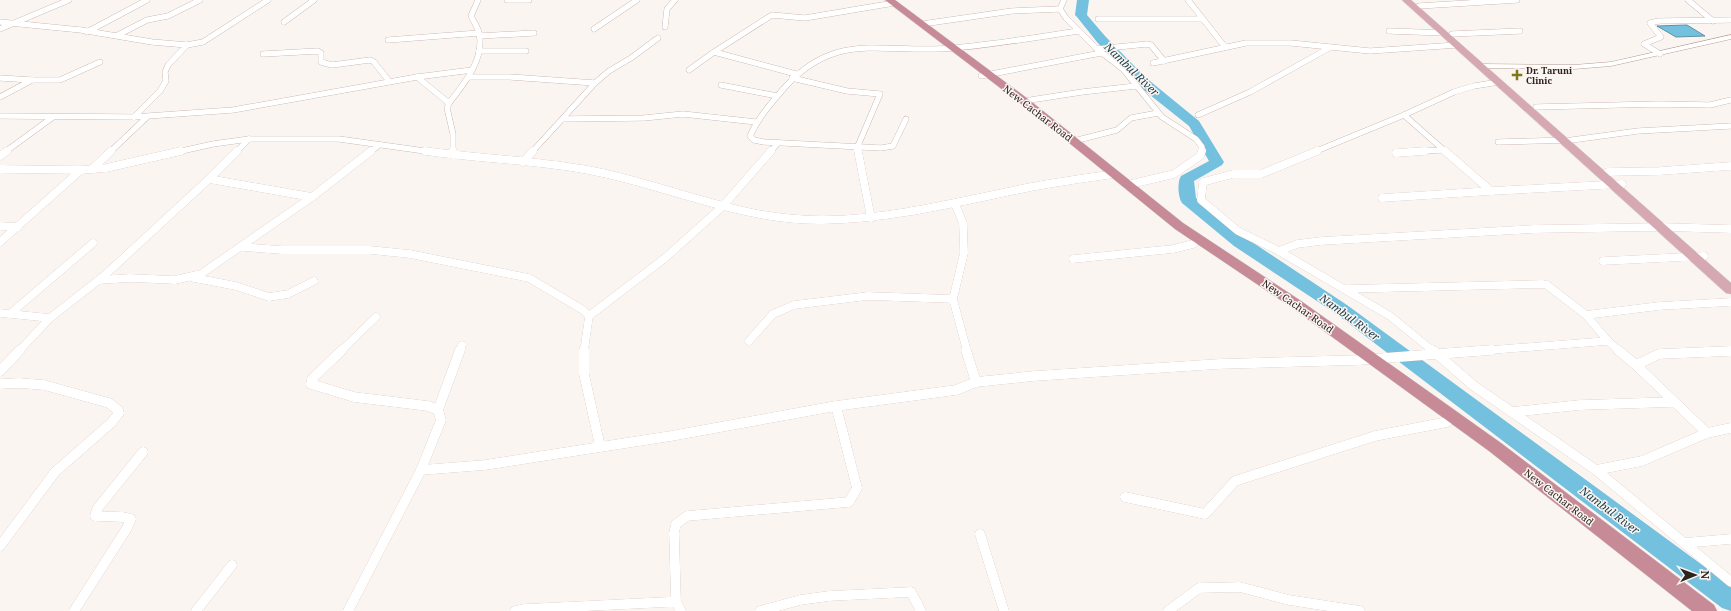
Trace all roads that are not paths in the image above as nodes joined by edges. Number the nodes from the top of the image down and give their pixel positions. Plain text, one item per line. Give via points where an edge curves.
1 (69, 0) edge
2 (147, 0) edge
3 (200, 0) edge
4 (268, 0) edge
5 (314, 0) edge
6 (478, 0) edge
7 (507, 0) edge
8 (529, 0) edge
9 (637, 0) edge
10 (676, 0) edge
11 (1064, 0) edge
12 (1188, 0) edge
13 (1406, 0) edge
14 (1517, 0) edge
15 (1688, 0) edge
16 (888, 2) edge
17 (1416, 3) edge
18 (1060, 9) junction
19 (1098, 19) dead end
20 (1202, 19) junction
21 (1731, 20) edge
22 (1713, 21) junction
23 (0, 22) edge
24 (284, 22) dead end
25 (10, 24) junction
26 (922, 24) junction
27 (665, 27) dead end
28 (0, 29) edge
29 (594, 29) dead end
30 (1079, 31) junction
31 (1389, 31) dead end
32 (1520, 31) dead end
33 (87, 32) junction
34 (534, 33) dead end
35 (1448, 33) junction
36 (118, 35) junction
37 (479, 35) junction
38 (1731, 37) edge
39 (658, 38) dead end
40 (388, 40) dead end
41 (187, 45) junction
42 (1457, 45) junction
43 (1225, 47) junction
44 (949, 48) junction
45 (1329, 48) junction
46 (1099, 50) junction
47 (478, 51) junction
48 (526, 51) dead end
49 (714, 52) junction
50 (263, 54) dead end
51 (1660, 54) junction
52 (1164, 61) junction
53 (100, 62) dead end
54 (1153, 63) dead end
55 (1485, 66) junction
56 (472, 70) junction
57 (689, 70) dead end
58 (984, 75) junction
59 (417, 76) junction
60 (794, 76) junction
61 (469, 77) junction
62 (0, 78) edge
63 (32, 80) junction
64 (389, 81) junction
65 (1499, 82) junction
66 (595, 83) junction
67 (721, 85) dead end
68 (1136, 86) junction
69 (777, 96) junction
70 (0, 97) edge
71 (1731, 100) edge
72 (449, 103) junction
73 (1028, 107) junction
74 (1536, 108) junction
75 (1158, 113) junction
76 (1198, 115) dead end
77 (1404, 115) junction
78 (0, 116) edge
79 (134, 117) junction
80 (147, 117) junction
81 (53, 118) junction
82 (563, 119) junction
83 (906, 119) dead end
84 (756, 122) junction
85 (1731, 126) edge
86 (249, 139) junction
87 (1568, 140) junction
88 (1074, 141) junction
89 (1498, 142) dead end
90 (778, 143) junction
91 (378, 146) junction
92 (857, 148) junction
93 (1442, 150) junction
94 (1396, 153) dead end
95 (453, 155) junction
96 (0, 156) edge
97 (524, 162) junction
98 (1731, 166) edge
99 (92, 169) junction
100 (0, 170) edge
101 (81, 170) junction
102 (1608, 172) junction
103 (1109, 175) junction
104 (209, 179) junction
105 (1618, 184) junction
106 (1127, 185) junction
107 (1490, 191) junction
108 (312, 197) junction
109 (1382, 198) dead end
110 (955, 204) junction
111 (722, 207) junction
112 (871, 218) junction
113 (0, 226) edge
114 (18, 227) junction
115 (1666, 228) junction
116 (1731, 229) edge
117 (0, 242) edge
118 (93, 243) dead end
119 (1194, 244) junction
120 (242, 246) junction
121 (1279, 251) junction
122 (1699, 257) junction
123 (1073, 259) dead end
124 (1603, 260) dead end
125 (193, 278) junction
126 (99, 280) junction
127 (314, 281) dead end
128 (1731, 281) edge
129 (1344, 289) junction
130 (1731, 290) edge
131 (953, 299) junction
132 (1731, 302) edge
133 (0, 313) edge
134 (11, 314) junction
135 (1586, 315) junction
136 (589, 316) junction
137 (376, 317) dead end
138 (50, 318) junction
139 (749, 340) dead end
140 (1608, 341) junction
141 (462, 345) dead end
142 (1731, 351) edge
143 (1437, 354) junction
144 (1367, 359) junction
145 (1636, 365) junction
146 (0, 371) edge
147 (976, 382) junction
148 (0, 384) edge
149 (1674, 402) junction
150 (836, 406) junction
151 (438, 410) junction
152 (1512, 412) junction
153 (1447, 422) junction
154 (1731, 428) edge
155 (1707, 432) junction
156 (600, 446) junction
157 (143, 452) dead end
158 (421, 470) junction
159 (1596, 470) junction
160 (1125, 497) dead end
161 (980, 534) dead end
162 (1731, 539) edge
163 (1684, 543) junction
164 (0, 546) edge
165 (232, 565) dead end
166 (1731, 582) edge
167 (679, 607) edge
168 (74, 611) edge
169 (196, 611) edge
170 (348, 611) edge
171 (515, 611) edge
172 (760, 611) edge
173 (921, 611) edge
174 (1004, 611) edge
175 (1168, 611) edge
176 (1360, 611) edge
177 (1692, 611) edge
178 (1707, 611) edge

1 - 25 street
2 - 33 street
3 - 36 street via 168,16 147,20
4 - 41 street via 203,42
5 - 24 street
6 - 37 street via 471,16
7 - 8 street
9 - 29 street
10 - 27 street via 667,9
11 - 18 street
12 - 20 street
13 - 35 main road
14 - 17 street via 1469,4
15 - 22 street
16 - 26 highway, New Cachar Road
16 - 44 highway, New Cachar Road
16 - 49 street via 805,18 772,15
17 - 35 main road
18 - 26 street via 1012,11
18 - 30 street
19 - 20 street
20 - 43 street
21 - 22 street
22 - 51 street via 1650,23 1661,37 1644,44
23 - 25 street
25 - 28 street
25 - 33 street
26 - 44 highway, New Cachar Road
30 - 44 street
30 - 46 street
31 - 35 street
32 - 35 street
33 - 36 street
34 - 37 street
35 - 42 main road
35 - 55 main road
36 - 41 street via 152,42
37 - 40 street
37 - 47 street
38 - 51 street
39 - 66 street
41 - 79 street via 168,65 165,72 166,81 160,91
42 - 45 street via 1379,51
42 - 55 main road
43 - 45 street via 1246,43 1280,42
43 - 52 street
44 - 58 highway, New Cachar Road
44 - 60 street via 843,50 826,55
45 - 76 street via 1250,92
46 - 52 street via 1149,44
46 - 58 street
46 - 68 street via 1115,61
47 - 48 street
47 - 56 street
49 - 57 street
49 - 60 street
50 - 64 street via 318,52 321,53 322,62 332,65 370,60
51 - 55 street via 1593,66
52 - 54 street
53 - 63 street via 60,80
55 - 65 main road
55 - 74 main road
56 - 59 street
56 - 61 street
58 - 73 highway, New Cachar Road
59 - 64 street
59 - 72 street
60 - 69 street
60 - 92 street via 847,91 880,94
61 - 66 street
61 - 72 street
62 - 63 street
63 - 70 street
64 - 80 street via 239,109
65 - 77 street via 1461,89
65 - 87 main road
66 - 82 street
67 - 69 street
68 - 73 street via 1082,92
68 - 75 street
69 - 84 street
71 - 74 street via 1710,105
72 - 95 street via 447,108 453,134
73 - 88 highway, New Cachar Road
73 - 103 highway, New Cachar Road
74 - 87 main road
75 - 88 street via 1131,118 1117,130
75 - 106 street via 1199,142 1202,153 1174,174
77 - 93 street
77 - 121 street via 1261,174 1233,174 1203,182 1201,200 1238,231
78 - 81 street
79 - 80 street
79 - 81 street
80 - 99 street
81 - 96 street
82 - 84 street via 644,118 683,114
82 - 97 street
83 - 92 street via 893,146
84 - 90 street via 750,133 751,138
85 - 87 street via 1638,131
86 - 91 street via 339,139
86 - 99 street
86 - 104 street
87 - 89 street
87 - 102 main road
87 - 105 main road
88 - 103 highway, New Cachar Road
90 - 92 street
90 - 111 street
91 - 95 street
91 - 108 street
92 - 112 street
93 - 94 street
93 - 107 street
95 - 97 street
97 - 111 street via 594,171
98 - 102 street
99 - 101 street
100 - 101 street
101 - 114 street
102 - 105 main road
103 - 106 highway, New Cachar Road
103 - 110 street via 1031,187
103 - 119 highway, New Cachar Road
104 - 108 street
104 - 126 street
105 - 107 street
105 - 115 main road
106 - 144 highway, New Cachar Road via 1179,226 1296,304
107 - 109 street
108 - 120 street
110 - 112 street
110 - 131 street via 963,223 964,253
111 - 112 street via 792,219
111 - 136 street via 665,258
113 - 114 street
114 - 117 street
115 - 116 street
115 - 121 street via 1535,229 1321,241 1297,244
115 - 122 main road
118 - 134 street
119 - 123 street via 1173,249
119 - 144 highway, New Cachar Road
120 - 125 street
120 - 136 street via 282,250 370,250 404,253 517,275 538,282
121 - 129 street
122 - 124 street
122 - 128 main road
122 - 130 main road
125 - 126 street via 175,281 129,278
125 - 127 street via 236,286 269,297 288,294
126 - 138 street
129 - 135 street via 1542,284 1547,285
129 - 143 street via 1390,316
131 - 139 street via 868,296 794,305 773,314
131 - 147 street
132 - 135 street via 1658,306
133 - 134 street
134 - 138 street
135 - 140 street
136 - 156 street via 583,356 584,374
137 - 151 street via 312,379 312,384 354,396 428,406
138 - 146 street
140 - 143 street
140 - 145 street
141 - 151 street
142 - 145 street via 1659,354
143 - 144 street
143 - 152 street via 1474,386
144 - 147 street via 1219,364
144 - 153 highway, New Cachar Road
144 - 178 highway, New Cachar Road via 1526,471
145 - 149 street
147 - 150 street via 956,390
148 - 164 street via 44,385 109,403 119,413 55,472
149 - 152 street via 1580,405
149 - 155 street
150 - 156 street via 671,436
150 - 167 street via 857,488 849,502 687,516 676,524 674,533
151 - 158 street via 441,420
152 - 159 street
153 - 160 street via 1375,436 1235,481 1205,514
153 - 177 highway, New Cachar Road
154 - 155 street
155 - 159 street via 1642,461
156 - 158 street via 485,465
157 - 168 street via 97,509 94,516 131,519 128,528
158 - 170 street
159 - 163 street
161 - 174 street
162 - 163 street
163 - 166 street
165 - 169 street
167 - 171 street
172 - 173 street via 800,600 829,596 911,592
175 - 176 street via 1199,588 1240,587 1289,600

